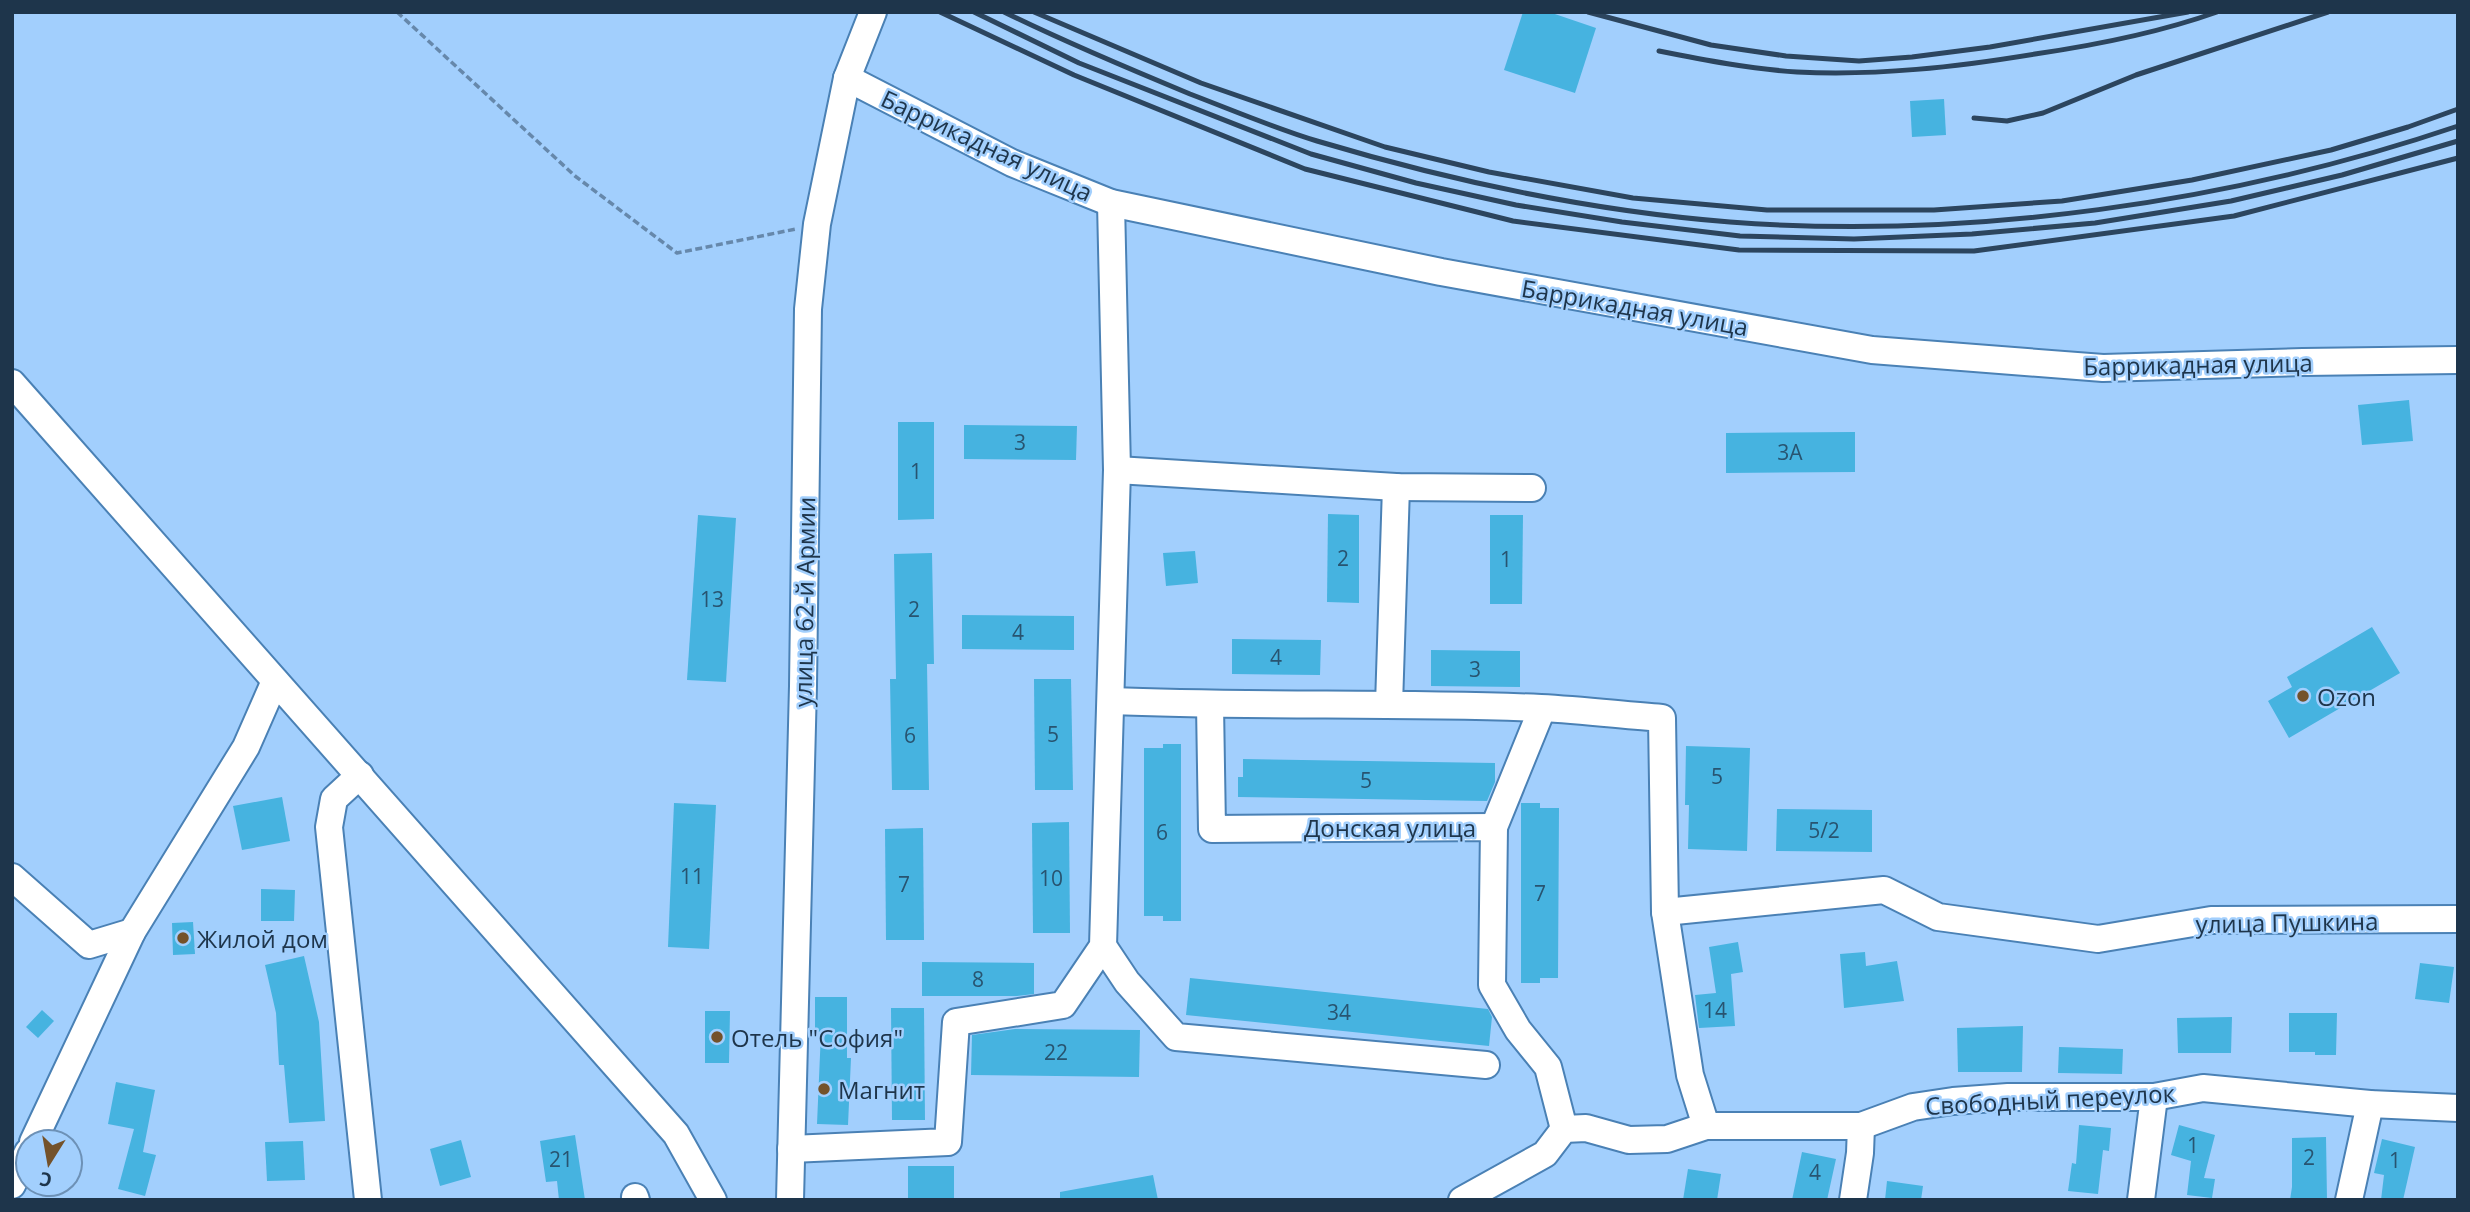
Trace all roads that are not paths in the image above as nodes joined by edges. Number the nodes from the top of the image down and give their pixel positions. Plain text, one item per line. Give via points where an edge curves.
1 (873, 12) edge
2 (847, 78) junction
3 (1111, 203) junction
4 (2458, 360) edge
5 (12, 383) edge
6 (1117, 470) junction
7 (1396, 487) junction
8 (1532, 488) dead end
9 (275, 681) junction
10 (1111, 701) junction
11 (1210, 705) junction
12 (1390, 705) junction
13 (1542, 709) junction
14 (360, 775) junction
15 (1494, 827) junction
16 (12, 877) edge
17 (1665, 912) junction
18 (2458, 919) edge
19 (132, 932) junction
20 (1103, 946) junction
21 (1486, 1065) dead end
22 (2154, 1097) junction
23 (2370, 1104) junction
24 (2458, 1108) edge
25 (1706, 1126) junction
26 (1861, 1126) junction
27 (40, 1128) edge
28 (1564, 1129) junction
29 (791, 1149) junction
30 (368, 1200) edge
31 (713, 1200) edge
32 (790, 1200) edge
33 (1462, 1200) edge
34 (1853, 1200) edge
35 (2141, 1200) edge
36 (2349, 1200) edge

1 - 2 street, улица 62-й Армии
2 - 3 street, Баррикадная улица via 1012,163
2 - 29 street, улица 62-й Армии via 817,224 808,309
3 - 4 street, Баррикадная улица via 1441,272 1872,350 2103,368
3 - 6 street
5 - 9 street
6 - 7 street
6 - 10 street
7 - 8 street
7 - 12 street
9 - 14 street
9 - 19 street via 246,747
10 - 11 street
10 - 20 street
11 - 12 street
11 - 15 street, Донская улица via 1212,829
12 - 13 street
13 - 15 street
13 - 17 street via 1662,718
14 - 30 street via 334,799 329,827
14 - 31 street via 676,1135
15 - 28 street, Донская улица via 1492,985 1518,1030 1548,1066
16 - 19 street via 89,945
17 - 18 street, улица Пушкина via 1884,890 1938,917 2098,939 2211,920
17 - 25 street via 1690,1075
19 - 27 street
20 - 21 street via 1127,982 1176,1037
20 - 29 street via 1063,1004 956,1022 948,1142
22 - 23 street, Свободный переулок via 2203,1088
22 - 26 street, Свободный переулок via 1953,1101 1913,1107
22 - 35 street
23 - 24 street, Свободный переулок
23 - 36 street
25 - 26 street, Свободный переулок
25 - 28 street, Свободный переулок via 1667,1139 1629,1140 1586,1128
26 - 34 street
28 - 33 street via 1545,1154
29 - 32 street, улица 62-й Армии

